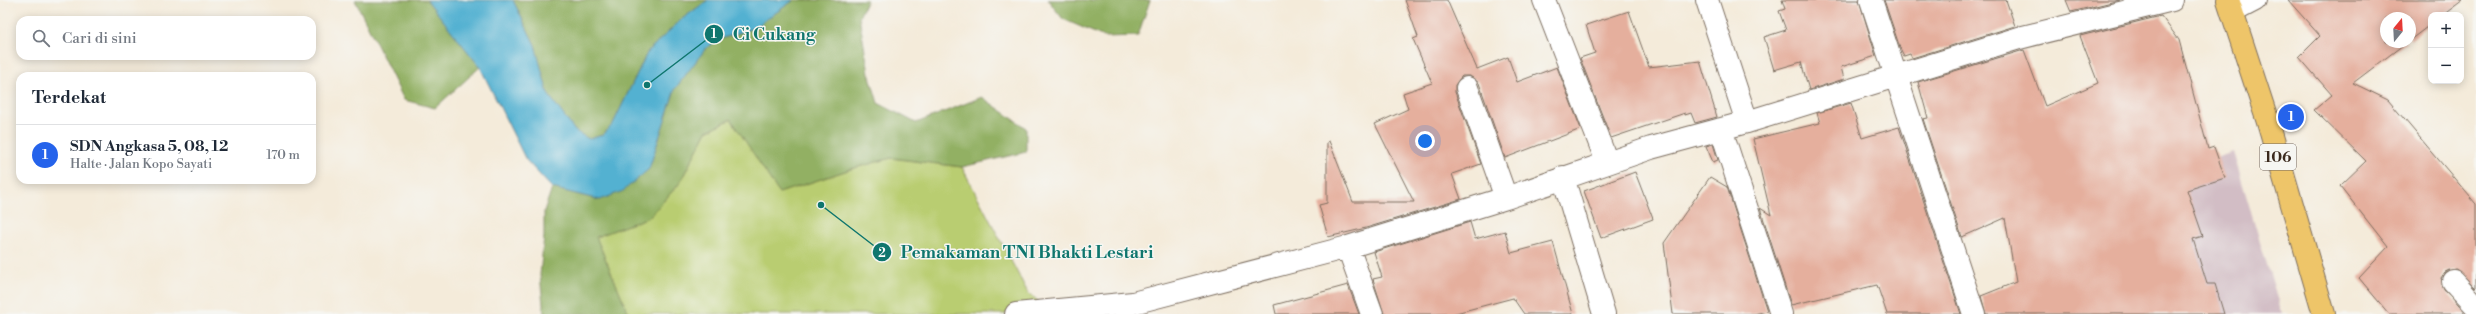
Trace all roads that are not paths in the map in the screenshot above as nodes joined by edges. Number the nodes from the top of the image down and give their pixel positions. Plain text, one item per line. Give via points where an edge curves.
1 (1544, 0) edge
2 (1707, 0) edge
3 (1871, 0) edge
4 (2172, 0) edge
5 (2255, 0) edge
6 (2230, 6) edge
7 (1894, 77) junction
8 (1467, 88) dead end
9 (1747, 122) junction
10 (1721, 129) junction
11 (1607, 162) junction
12 (1563, 177) junction
13 (1506, 198) junction
14 (1348, 247) junction
15 (2453, 281) dead end
16 (2476, 306) edge
17 (1016, 314) edge
18 (1372, 314) edge
19 (1604, 314) edge
20 (1781, 314) edge
21 (1974, 314) edge
22 (2324, 314) edge

1 - 11 street
2 - 9 street
3 - 7 street
4 - 7 street via 2019,38
5 - 6 street
6 - 22 main road, 106 via 2267,119
7 - 9 street
7 - 21 street
8 - 13 street
9 - 10 street
10 - 11 street
10 - 20 street
11 - 12 street
12 - 13 street
12 - 19 street
13 - 14 street
14 - 17 street via 1133,303
14 - 18 street
15 - 16 street

